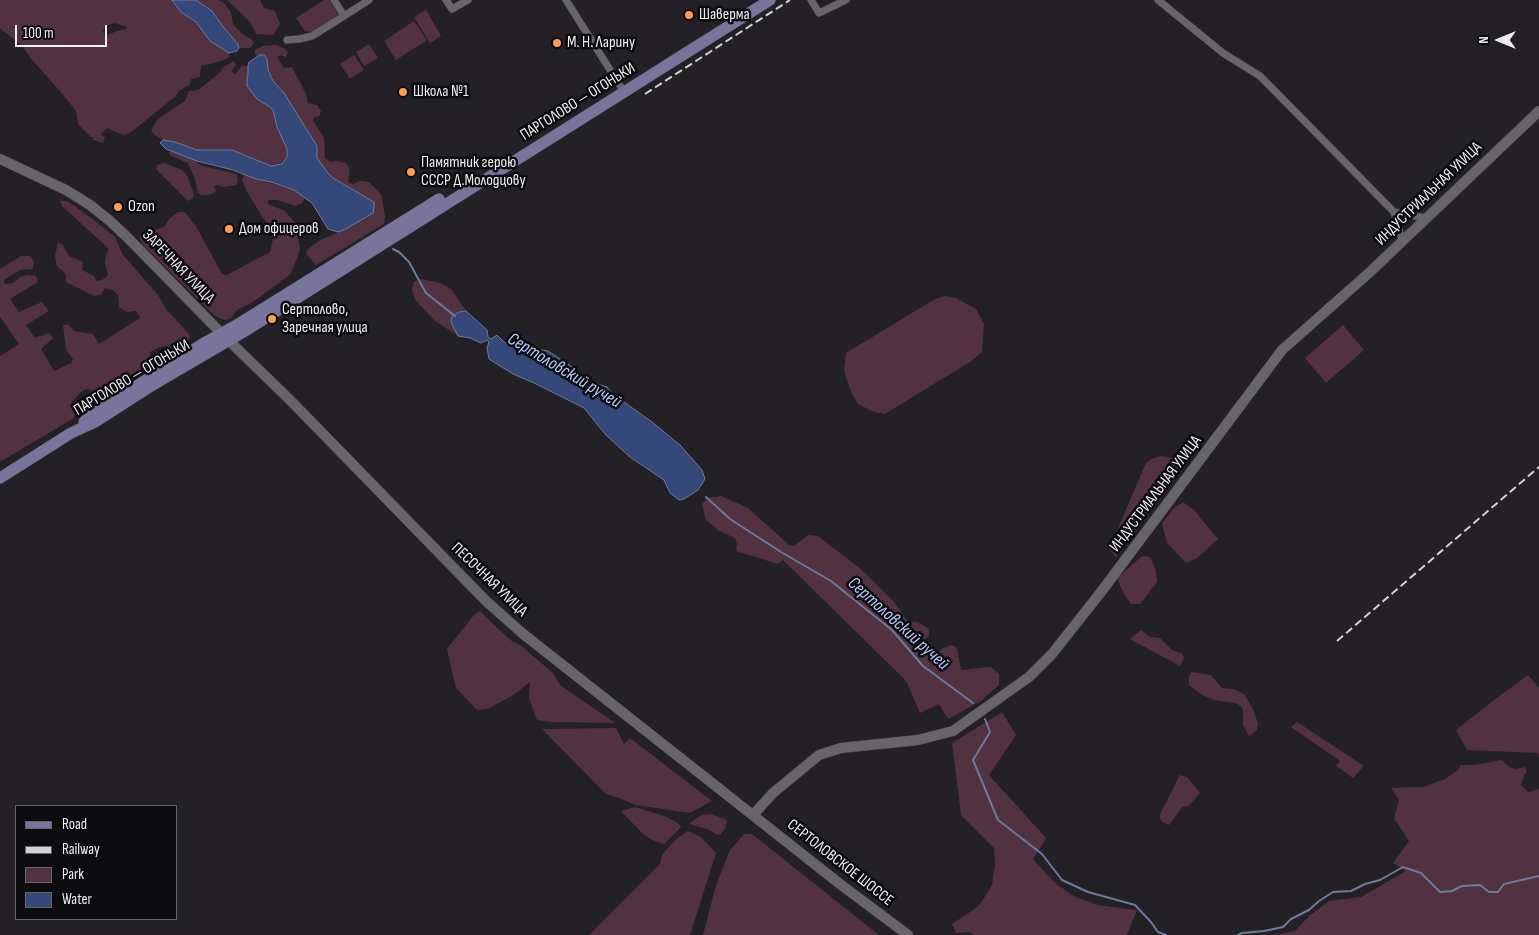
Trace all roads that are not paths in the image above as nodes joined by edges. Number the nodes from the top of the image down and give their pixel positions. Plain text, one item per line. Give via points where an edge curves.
1 (334, 0) edge
2 (369, 0) edge
3 (446, 0) edge
4 (566, 0) edge
5 (757, 0) edge
6 (770, 0) edge
7 (811, 0) edge
8 (846, 0) edge
9 (1158, 0) edge
10 (465, 1) edge
11 (344, 16) junction
12 (287, 40) dead end
13 (622, 89) junction
14 (1539, 111) edge
15 (0, 159) edge
16 (1394, 212) junction
17 (1426, 218) junction
18 (1402, 240) junction
19 (225, 337) junction
20 (0, 478) edge
21 (754, 814) junction
22 (908, 935) edge

1 - 11 street
2 - 11 street
3 - 10 street via 452,9
4 - 13 street
5 - 13 main road, ПАРГОЛОВО — ОГОНЬКИ
6 - 13 main road, ПАРГОЛОВО — ОГОНЬКИ
7 - 8 street via 819,13
9 - 16 street via 1223,53 1260,76
11 - 12 street via 312,36
13 - 19 main road, ПАРГОЛОВО — ОГОНЬКИ
14 - 17 main road, ИНДУСТРИАЛЬНАЯ УЛИЦА
15 - 19 main road, ЗАРЕЧНАЯ УЛИЦА via 66,190 103,216
16 - 17 street
16 - 18 street
17 - 18 main road, ИНДУСТРИАЛЬНАЯ УЛИЦА
18 - 21 main road, ИНДУСТРИАЛЬНАЯ УЛИЦА via 1282,350 1095,600 1029,677 953,731 918,740 841,748 819,755
19 - 20 main road, ПАРГОЛОВО — ОГОНЬКИ via 103,417 71,433
19 - 21 main road, ПЕСОЧНАЯ УЛИЦА via 486,601 522,633
21 - 22 main road, СЕРТОЛОВСКОЕ ШОССЕ

